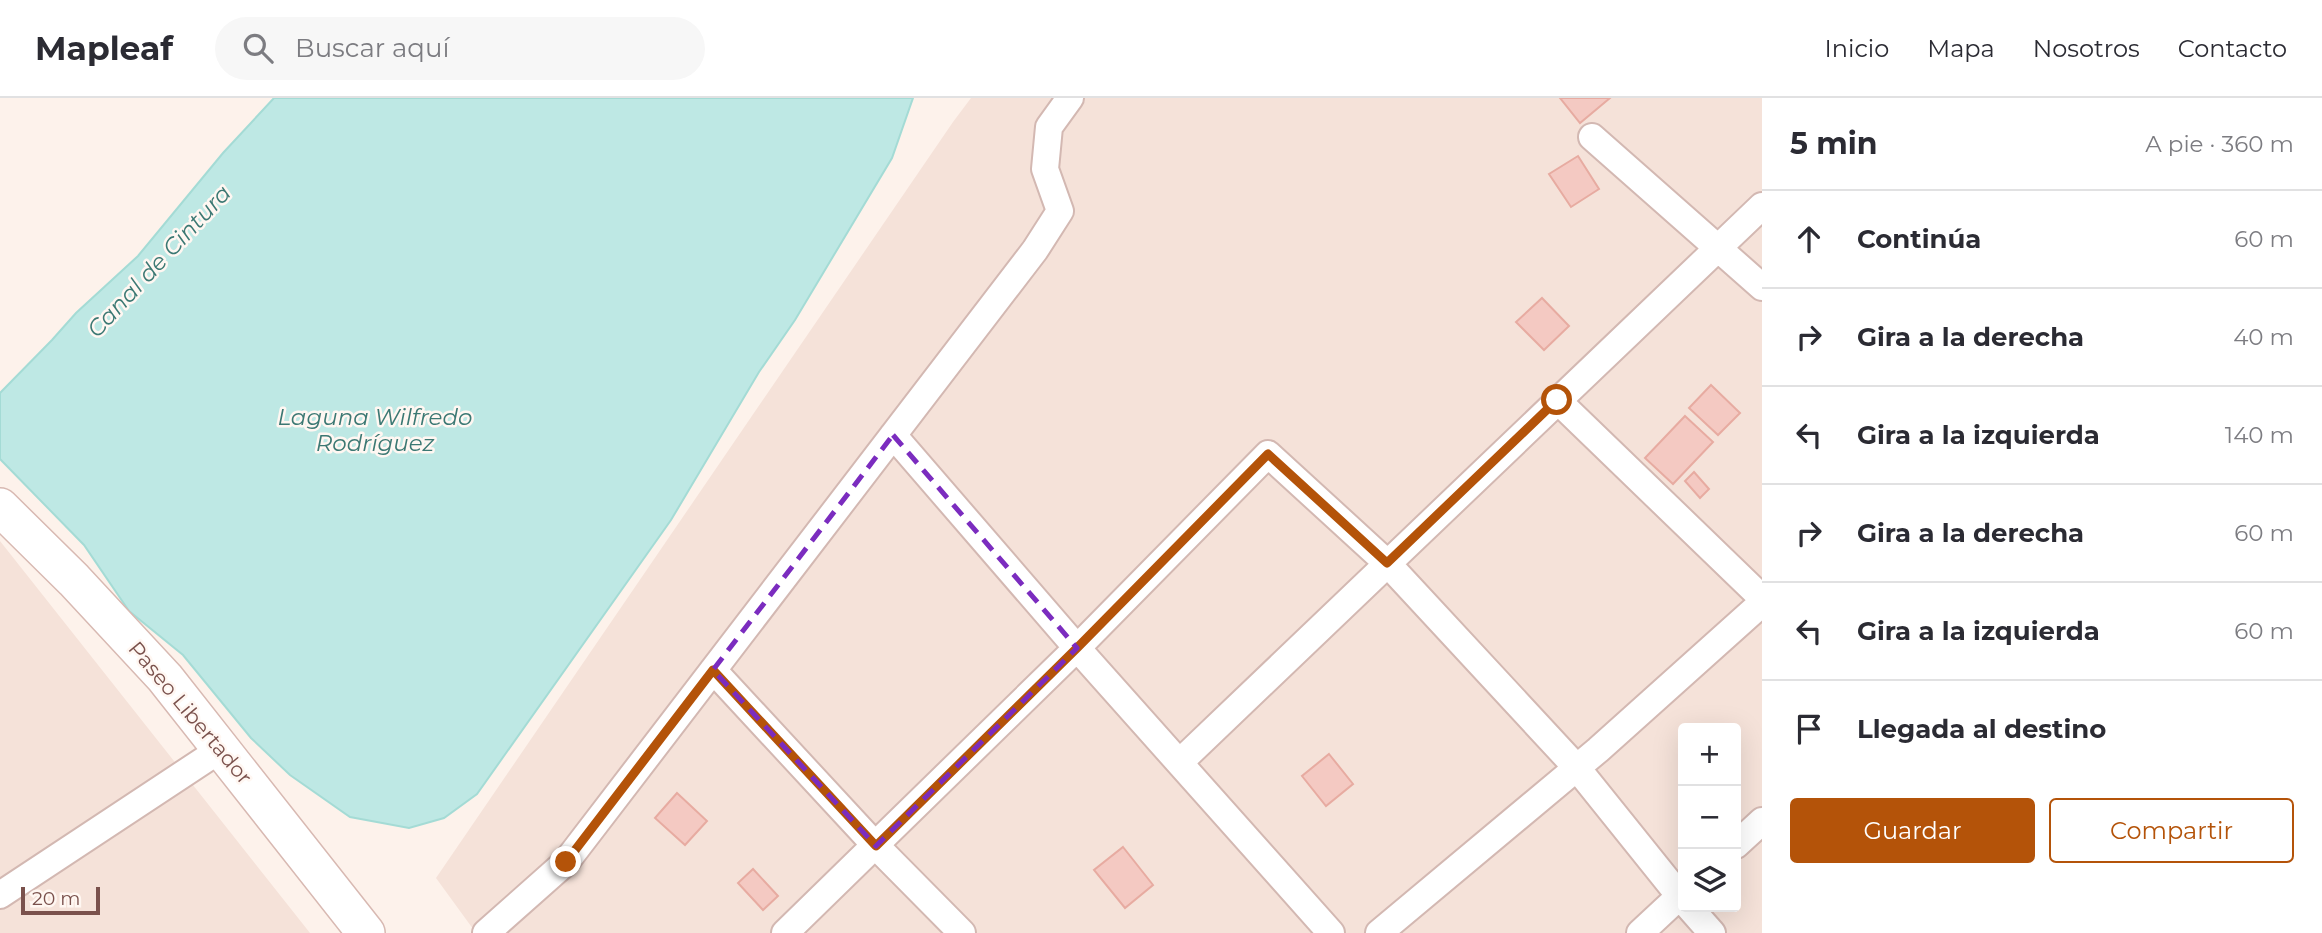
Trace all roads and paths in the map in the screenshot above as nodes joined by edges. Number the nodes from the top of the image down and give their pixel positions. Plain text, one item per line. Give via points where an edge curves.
1 (1070, 98) edge
2 (1592, 137) dead end
3 (1762, 206) edge
4 (1718, 246) junction
5 (1762, 287) edge
6 (1557, 400) junction
7 (893, 435) junction
8 (0, 507) edge
9 (1387, 563) junction
10 (1762, 598) edge
11 (1762, 603) edge
12 (1077, 648) junction
13 (713, 670) junction
14 (221, 749) junction
15 (1180, 762) junction
16 (1577, 768) junction
17 (1762, 821) edge
18 (1741, 840) edge
19 (876, 846) junction
20 (1678, 892) edge
21 (0, 895) edge
22 (1678, 904) edge
23 (1695, 912) edge
24 (496, 930) edge
25 (366, 933) edge
26 (785, 933) edge
27 (962, 933) edge
28 (1331, 933) edge
29 (1379, 933) edge
30 (1640, 933) edge
31 (1712, 933) edge

1 - 7 street via 1049,127 1045,169 1060,211
2 - 4 street
3 - 4 street
4 - 5 street
4 - 6 street
6 - 9 street
6 - 10 street
7 - 12 street
7 - 13 street
8 - 14 main road, Paseo Libertador via 165,678
9 - 12 street via 1268,454
9 - 15 street
9 - 16 street
11 - 16 street
12 - 15 street
12 - 19 street
13 - 19 street
13 - 24 street via 566,862
14 - 21 street
14 - 25 main road, Paseo Libertador
15 - 28 street
16 - 20 street
16 - 29 street
17 - 18 street
19 - 26 street
19 - 27 street
22 - 30 street
23 - 31 street

